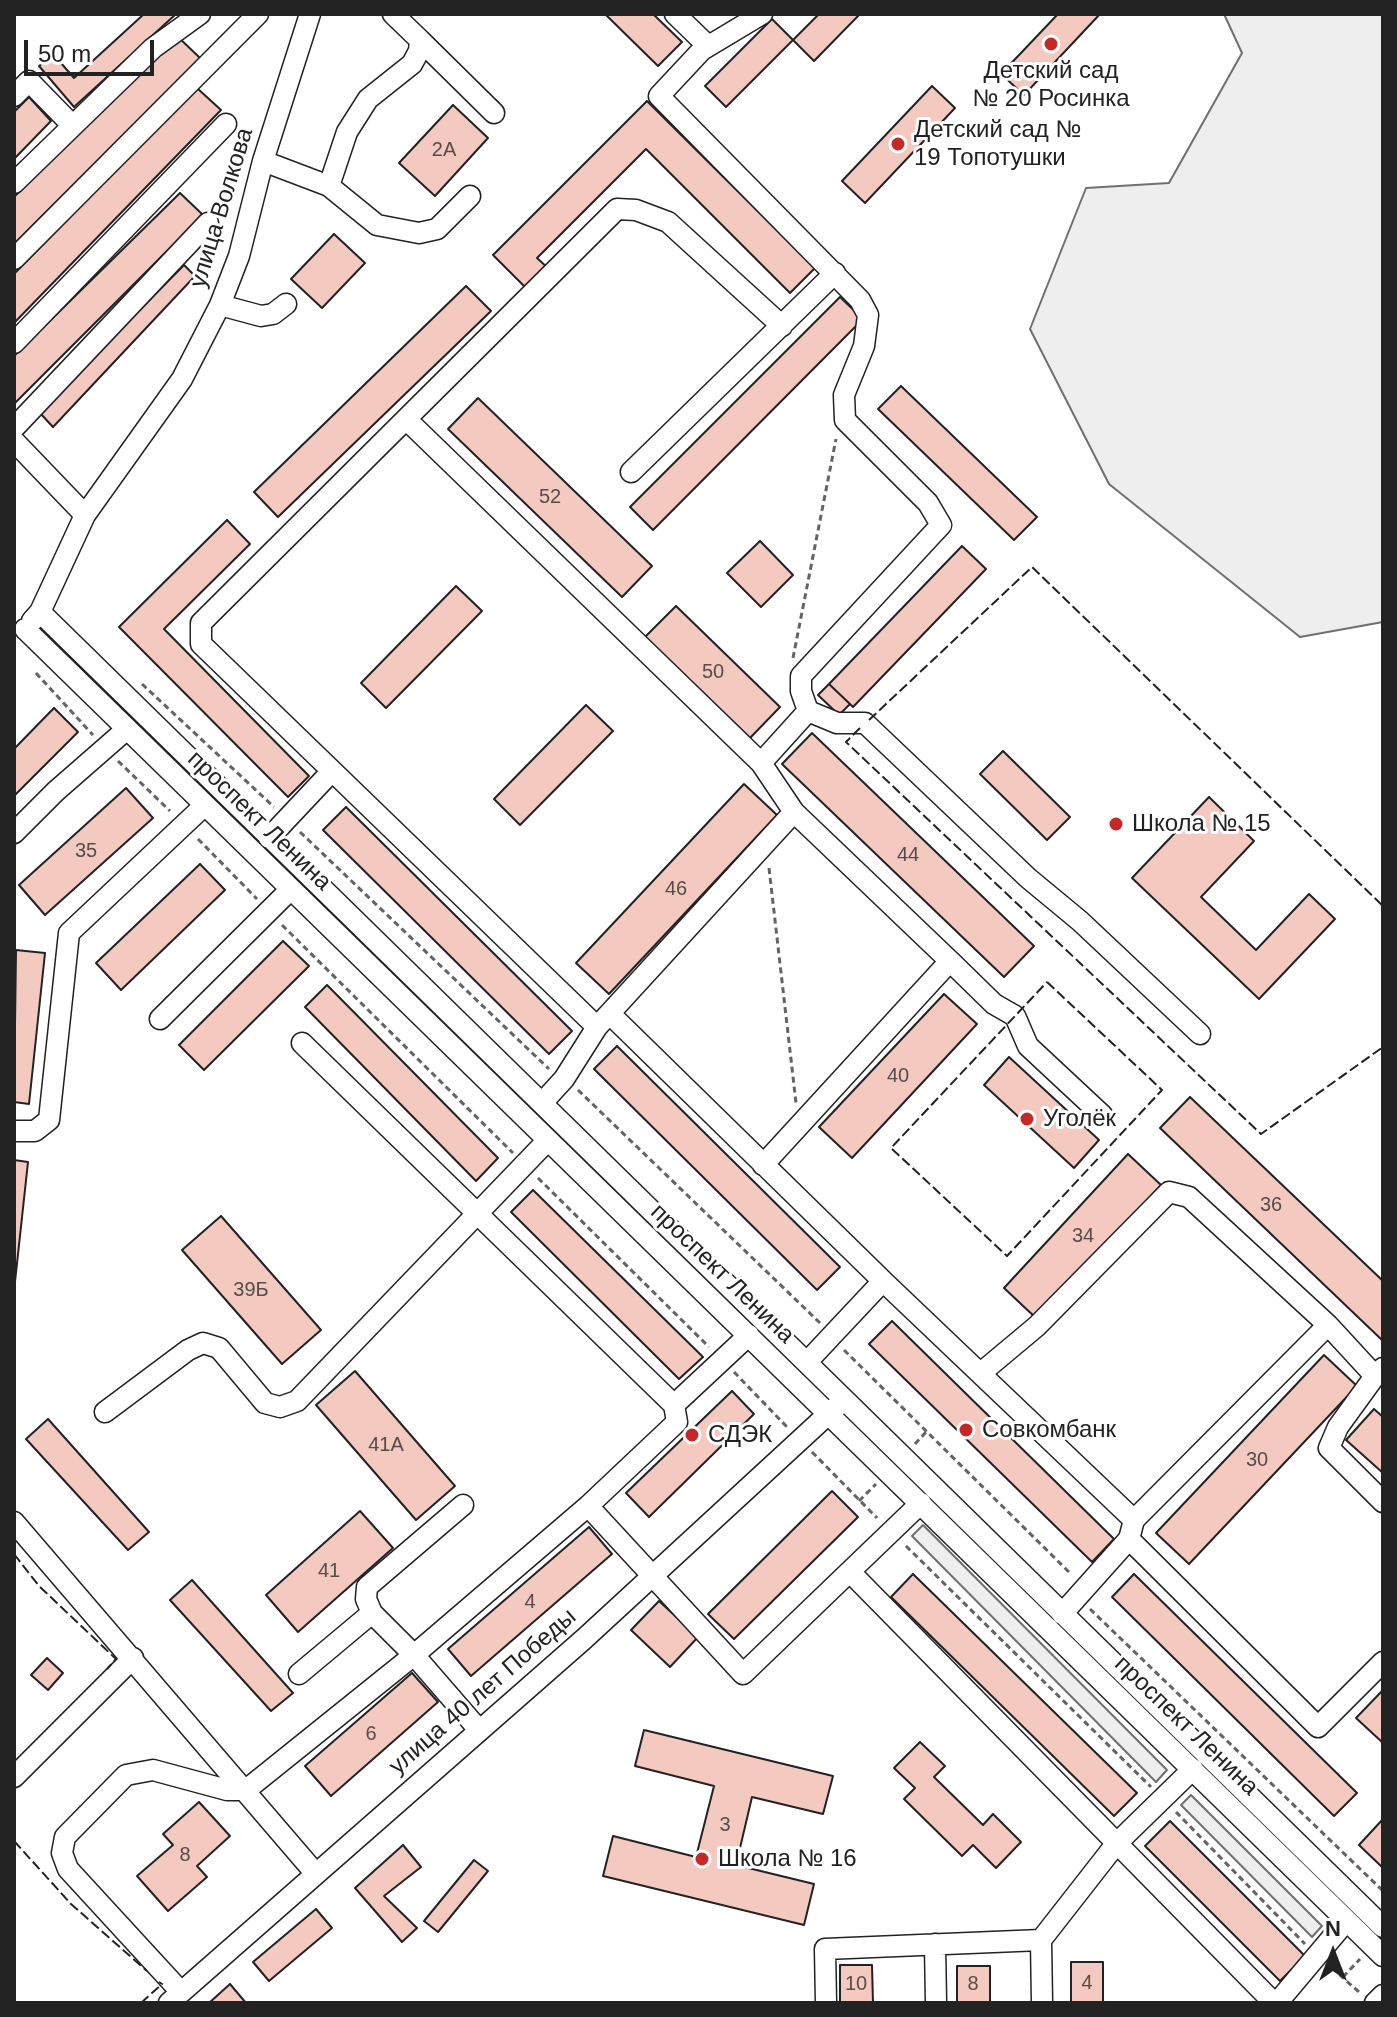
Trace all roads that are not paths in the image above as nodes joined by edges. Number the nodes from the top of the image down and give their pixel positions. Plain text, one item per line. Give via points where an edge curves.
1 (200, 14) edge
2 (258, 14) edge
3 (310, 14) edge
4 (393, 14) edge
5 (675, 14) edge
6 (762, 14) edge
7 (420, 40) junction
8 (708, 46) junction
9 (14, 96) edge
10 (494, 113) dead end
11 (226, 124) dead end
12 (72, 125) junction
13 (263, 161) junction
14 (14, 183) edge
15 (329, 186) junction
16 (470, 196) dead end
17 (208, 223) dead end
18 (14, 259) edge
19 (835, 273) junction
20 (286, 304) dead end
21 (220, 305) junction
22 (782, 326) junction
23 (14, 343) edge
24 (408, 421) junction
25 (14, 428) edge
26 (14, 441) edge
27 (631, 472) dead end
28 (85, 515) junction
29 (40, 612) junction
30 (20, 632) edge
31 (808, 711) junction
32 (127, 729) junction
33 (761, 763) junction
34 (332, 771) junction
35 (205, 805) junction
36 (794, 812) junction
37 (14, 833) edge
38 (269, 838) junction
39 (291, 889) junction
40 (950, 961) junction
41 (160, 1019) dead end
42 (603, 1020) junction
43 (1200, 1034) dead end
44 (302, 1043) dead end
45 (542, 1103) junction
46 (1102, 1115) dead end
47 (14, 1131) edge
48 (548, 1140) junction
49 (763, 1165) junction
50 (478, 1214) junction
51 (883, 1281) junction
52 (1328, 1325) junction
53 (749, 1335) junction
54 (807, 1362) junction
55 (982, 1372) junction
56 (1379, 1372) edge
57 (844, 1400) junction
58 (674, 1405) junction
59 (105, 1412) dead end
60 (828, 1414) junction
61 (1383, 1502) edge
62 (921, 1503) junction
63 (463, 1505) dead end
64 (588, 1506) junction
65 (14, 1522) edge
66 (1132, 1529) junction
67 (851, 1573) junction
68 (652, 1574) junction
69 (372, 1613) junction
70 (1062, 1614) junction
71 (414, 1655) junction
72 (133, 1658) junction
73 (1383, 1662) edge
74 (299, 1674) dead end
75 (479, 1730) junction
76 (1193, 1769) junction
77 (14, 1777) edge
78 (246, 1790) junction
79 (1116, 1844) junction
80 (316, 1874) junction
81 (1346, 1921) junction
82 (1383, 1927) edge
83 (1041, 1940) junction
84 (935, 1944) junction
85 (1383, 1956) edge
86 (1383, 1995) edge
87 (175, 1998) edge
88 (1368, 1999) edge
89 (826, 2003) edge
90 (936, 2003) edge
91 (1042, 2003) edge
92 (1276, 2003) edge

1 - 12 street via 153,48
2 - 18 street
3 - 13 street, улица Волкова
4 - 7 street
5 - 8 street
6 - 8 street
7 - 10 street
7 - 15 street via 412,64 368,99 347,132
8 - 19 street via 659,96
9 - 12 street via 29,81
11 - 23 street
12 - 14 street
13 - 15 street
13 - 21 street, улица Волкова via 239,256
15 - 16 street via 377,225 419,233 437,229
17 - 25 street
19 - 22 street
19 - 31 street via 868,315 864,346 844,395 845,420 928,503 941,525 801,676
20 - 21 street via 261,316
21 - 28 street, улица Волкова via 182,379
22 - 24 street via 668,222 617,209
22 - 27 street
24 - 33 street
24 - 34 street via 201,623 201,644
26 - 28 street
28 - 29 street, улица Волкова
29 - 30 street, улица Волкова
29 - 38 street, проспект Ленина
30 - 32 street, проспект Ленина
31 - 33 street
31 - 43 street via 837,723 865,723
32 - 35 street, проспект Ленина
32 - 37 street
33 - 36 street
34 - 38 street
34 - 42 street
35 - 39 street, проспект Ленина
35 - 47 street via 69,933 49,1120 35,1131
36 - 40 street
36 - 42 street
38 - 45 street, проспект Ленина
39 - 41 street
39 - 48 street, проспект Ленина
40 - 46 street via 994,1004 1015,1016 1028,1046
40 - 49 street
42 - 45 street
42 - 49 street
44 - 50 street
45 - 54 street, проспект Ленина
48 - 50 street
48 - 53 street, проспект Ленина
49 - 51 street
50 - 58 street
50 - 59 street via 297,1401 280,1407 265,1403 219,1348 203,1343
51 - 54 street
51 - 55 street
52 - 55 street via 1189,1197 1169,1192 1037,1326
52 - 56 street
52 - 66 street
53 - 58 street
53 - 60 street, проспект Ленина
54 - 57 street, проспект Ленина
55 - 66 street
56 - 61 street via 1338,1427 1329,1448
57 - 60 street, улица 40 лет Победы
57 - 70 street, проспект Ленина
58 - 64 street via 677,1422
60 - 62 street, проспект Ленина
60 - 68 street, улица 40 лет Победы
62 - 67 street
62 - 76 street, проспект Ленина
63 - 69 street via 367,1587
64 - 68 street
64 - 71 street
65 - 72 street
66 - 70 street
66 - 73 street via 1318,1727
67 - 68 street via 743,1674
67 - 79 street
68 - 75 street, улица 40 лет Победы
69 - 71 street
69 - 74 street
70 - 82 street, проспект Ленина
71 - 75 street
71 - 78 street
72 - 77 street
72 - 78 street
75 - 80 street, улица 40 лет Победы
76 - 79 street
76 - 81 street, проспект Ленина
78 - 80 street
78 - 87 street via 153,1770 126,1775 65,1837 62,1853 68,1869
79 - 83 street
79 - 92 street
80 - 87 street, улица 40 лет Победы
81 - 85 street, проспект Ленина
81 - 92 street
83 - 84 street
83 - 91 street
84 - 89 street via 825,1949
84 - 90 street
86 - 88 street

